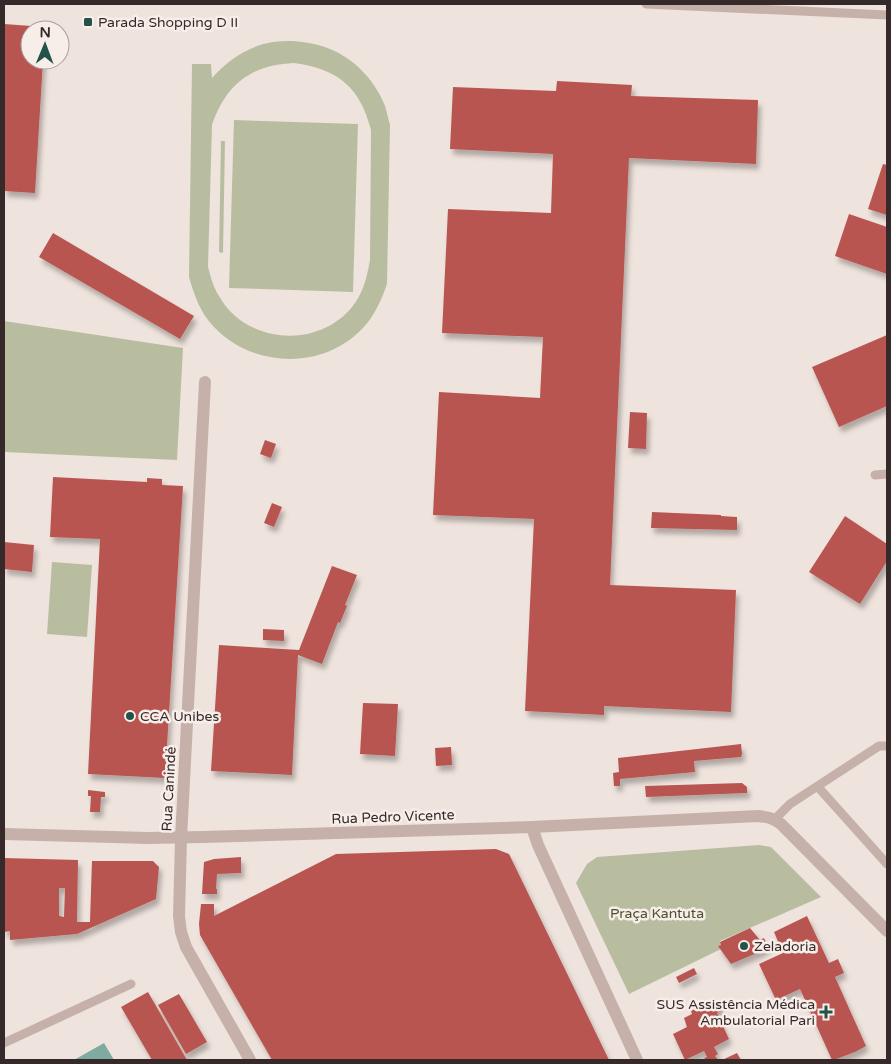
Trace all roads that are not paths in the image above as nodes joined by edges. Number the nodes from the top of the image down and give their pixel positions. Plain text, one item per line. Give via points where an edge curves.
1 (646, 4) edge
2 (887, 15) edge
3 (205, 382) dead end
4 (887, 474) edge
5 (875, 475) dead end
6 (887, 746) edge
7 (818, 786) junction
8 (778, 821) junction
9 (532, 827) junction
10 (4, 834) edge
11 (181, 838) junction
12 (887, 864) edge
13 (887, 931) edge
14 (131, 984) dead end
15 (4, 1043) edge
16 (250, 1060) edge
17 (638, 1060) edge

1 - 2 lane
3 - 11 street, Rua Canindé
4 - 5 lane
6 - 7 lane via 879,746
7 - 8 lane via 790,804
7 - 12 lane
8 - 9 street, Rua Pedro Vicente via 758,816
8 - 13 street
9 - 11 street, Rua Pedro Vicente
9 - 17 street
10 - 11 street, Rua Pedro Vicente
11 - 16 street, Rua Canindé via 181,932 186,947
14 - 15 lane

